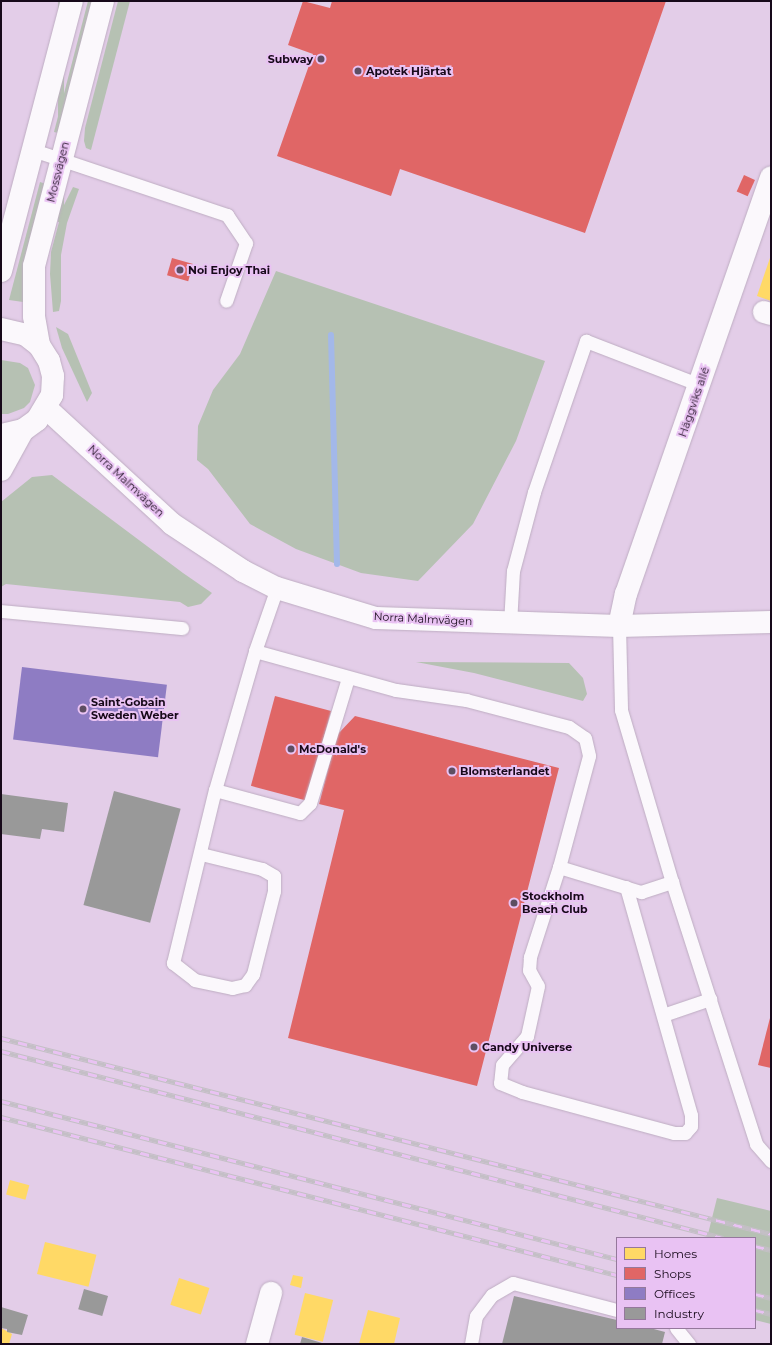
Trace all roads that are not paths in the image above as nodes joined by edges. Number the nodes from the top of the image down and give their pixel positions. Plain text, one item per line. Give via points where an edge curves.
1 (72, 1) edge
2 (103, 1) edge
3 (33, 150) junction
4 (61, 159) junction
5 (771, 178) edge
6 (1, 271) edge
7 (226, 301) dead end
8 (1, 329) edge
9 (38, 345) junction
10 (700, 385) junction
11 (46, 408) junction
12 (23, 430) junction
13 (1, 435) edge
14 (1, 470) edge
15 (277, 588) junction
16 (1, 611) edge
17 (771, 622) edge
18 (510, 624) junction
19 (619, 626) junction
20 (182, 628) dead end
21 (255, 651) junction
22 (348, 678) junction
23 (215, 790) junction
24 (201, 854) junction
25 (559, 867) junction
26 (672, 882) junction
27 (626, 887) junction
28 (710, 999) junction
29 (663, 1015) junction
30 (771, 1161) edge
31 (271, 1293) dead end
32 (616, 1310) edge
33 (677, 1329) edge
34 (257, 1344) edge
35 (471, 1344) edge
36 (689, 1344) edge

1 - 3 street
2 - 4 street, Mossvägen
3 - 4 lane
3 - 6 street
4 - 7 lane via 227,215 246,244
4 - 9 street, Mossvägen via 34,266 34,316
5 - 10 street, Häggviks allé
8 - 9 street, Mossvägen via 26,335
9 - 11 street, Mossvägen via 49,361 53,376 52,395
10 - 18 lane via 586,341 534,492 513,570
10 - 19 street, Häggviks allé via 626,594
11 - 12 street, Mossvägen via 37,420
11 - 15 street, Norra Malmvägen via 172,524 243,571
12 - 13 street, Mossvägen
12 - 14 street, Mossvägen
15 - 18 street, Norra Malmvägen via 376,618
15 - 21 lane
16 - 20 lane
17 - 19 street, Norra Malmvägen
18 - 19 street, Norra Malmvägen
19 - 26 lane via 621,710
21 - 22 lane
21 - 23 lane
22 - 23 lane via 310,803 300,813
22 - 25 lane via 396,690 466,700 569,727 585,738 589,756
23 - 24 lane
24 - 24 lane via 173,963 195,980 232,988 245,985 254,974 274,891 274,876 262,869
25 - 27 lane
25 - 29 lane via 530,957 529,970 538,986 527,1036 502,1065 500,1083 522,1092 674,1133 685,1133 691,1126 691,1114
26 - 27 lane via 641,892
26 - 28 lane
27 - 29 lane
28 - 29 lane
28 - 30 lane via 756,1144
31 - 34 street
32 - 35 lane via 514,1283 492,1295 476,1316
33 - 36 lane

